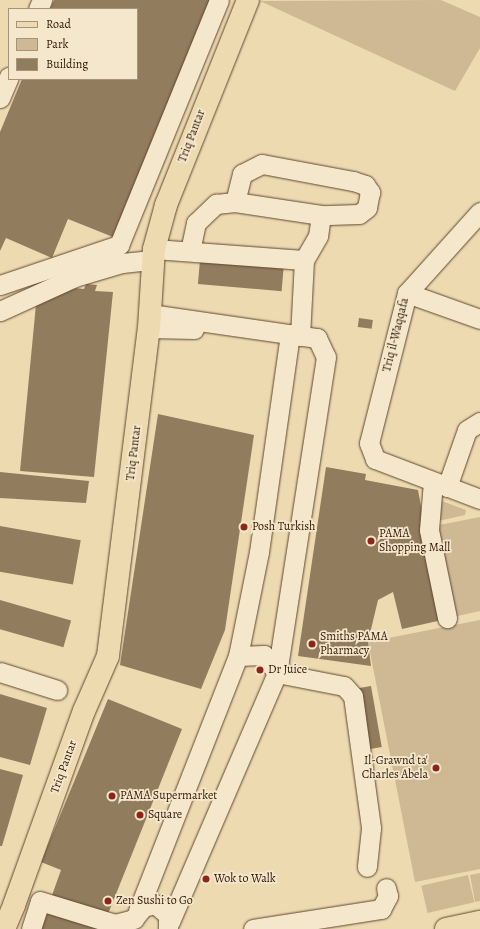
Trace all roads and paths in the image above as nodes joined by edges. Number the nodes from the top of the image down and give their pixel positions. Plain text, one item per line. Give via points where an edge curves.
1 (219, 0) edge
2 (248, 0) edge
3 (8, 79) edge
4 (0, 98) edge
5 (235, 202) junction
6 (480, 212) edge
7 (321, 215) junction
8 (190, 251) junction
9 (120, 254) junction
10 (153, 255) junction
11 (304, 260) junction
12 (0, 285) edge
13 (407, 293) junction
14 (0, 311) edge
15 (480, 319) edge
16 (150, 321) junction
17 (303, 336) junction
18 (480, 422) edge
19 (440, 485) junction
20 (480, 498) edge
21 (447, 618) dead end
22 (238, 656) junction
23 (0, 672) edge
24 (277, 673) junction
25 (57, 690) dead end
26 (367, 867) dead end
27 (386, 888) dead end
28 (14, 905) junction
29 (136, 919) edge
30 (480, 922) edge
31 (169, 926) edge
32 (4, 929) edge
33 (10, 929) edge
34 (31, 929) edge
35 (253, 929) edge
36 (446, 929) edge

1 - 9 street
2 - 10 main road, Triq Pantar via 182,163
3 - 4 street
5 - 7 street
5 - 7 street via 242,174 262,164 353,181 365,185 370,192 367,208 359,214
5 - 8 street via 216,204 205,213 196,223
6 - 13 street, Triq il-Waqqafa
7 - 11 street via 318,236
8 - 10 street
8 - 11 street
9 - 10 street
9 - 12 street
9 - 14 street
10 - 16 main road, Triq Pantar
11 - 17 street
13 - 15 street
13 - 19 street, Triq il-Waqqafa via 369,443 375,459
16 - 17 street via 176,331 227,326
16 - 28 main road, Triq Pantar via 108,656 84,711
17 - 22 street
17 - 24 street via 326,357
18 - 19 street via 467,430
19 - 20 street
19 - 21 street via 428,526
22 - 24 street via 264,655
22 - 29 street
23 - 25 street
24 - 26 street via 344,686 353,696 371,828
24 - 31 street
27 - 35 street via 388,896 381,909
28 - 32 main road
28 - 33 main road
29 - 31 street via 154,904 165,910
29 - 34 street via 115,924 40,901
30 - 36 main road

